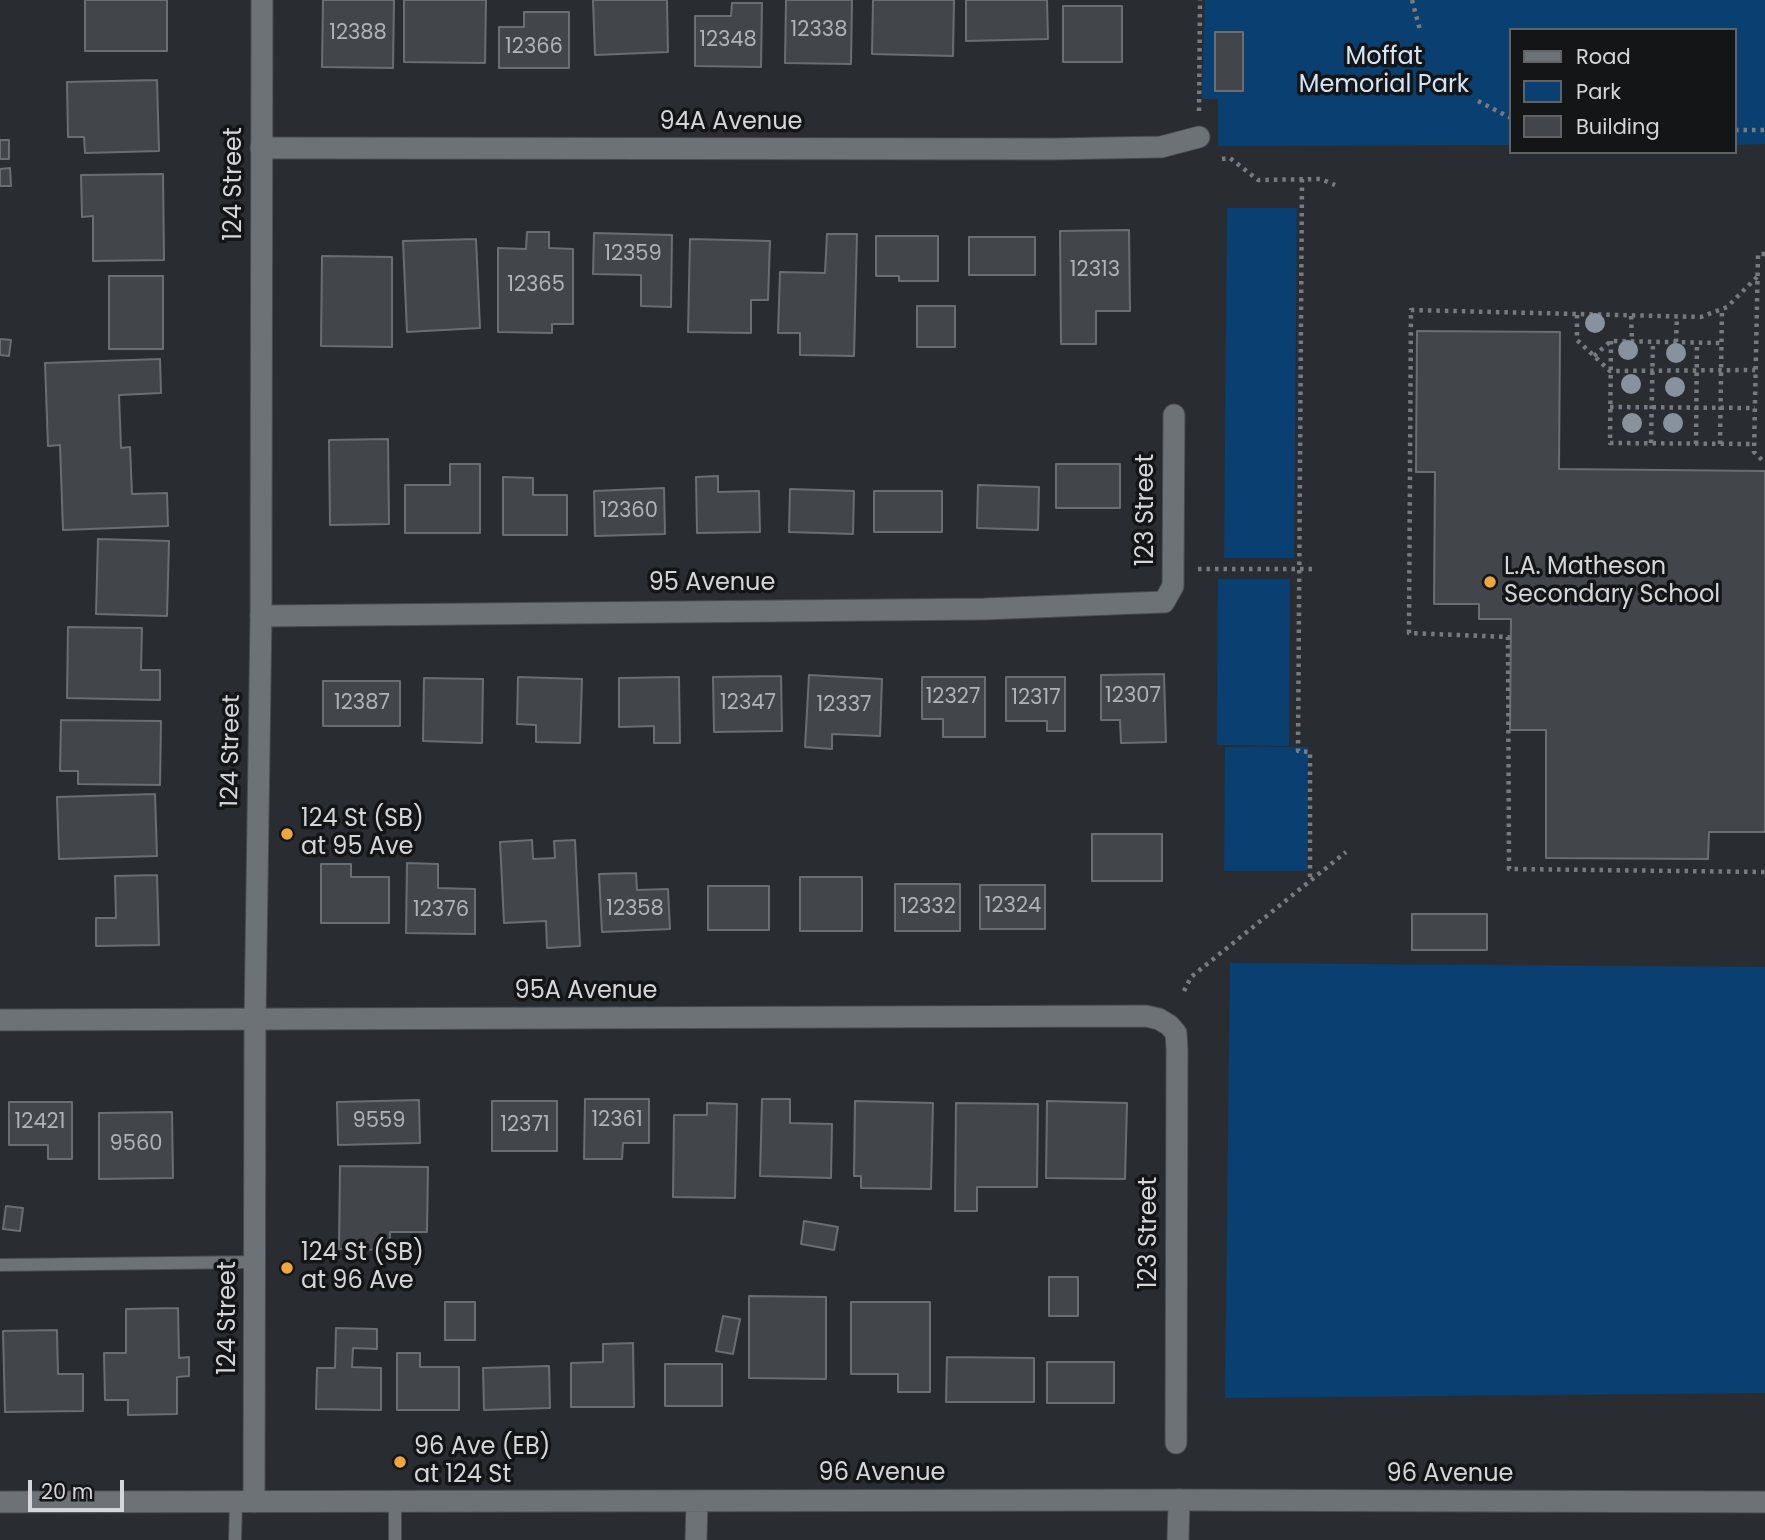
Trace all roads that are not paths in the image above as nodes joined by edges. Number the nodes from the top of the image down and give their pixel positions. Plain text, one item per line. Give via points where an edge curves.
1 (262, 0) edge
2 (1199, 126) road end
3 (261, 148) junction
4 (1174, 415) dead end
5 (1164, 602) joint
6 (261, 615) junction
7 (0, 1020) edge
8 (255, 1020) junction
9 (1169, 1025) joint
10 (256, 1262) junction
11 (0, 1265) edge
12 (1176, 1443) dead end
13 (1179, 1500) junction
14 (394, 1501) junction
15 (697, 1501) junction
16 (0, 1502) edge
17 (245, 1502) junction
18 (1765, 1502) edge
19 (235, 1540) edge
20 (394, 1540) edge
21 (696, 1540) edge
22 (1178, 1540) edge

1 - 3 street, 124 Street
2 - 3 street, 94A Avenue via 1161,147
3 - 6 street, 124 Street
4 - 5 street, 123 Street via 1173,586
5 - 6 street, 95 Avenue via 984,609
6 - 8 street, 124 Street
7 - 8 street, 95A Avenue
8 - 9 street, 95A Avenue via 1146,1016
8 - 10 street, 124 Street
9 - 12 street, 123 Street via 1176,1033 1177,1049
10 - 11 lane
10 - 17 street, 124 Street
13 - 15 street, 96 Avenue
13 - 18 street, 96 Avenue
13 - 22 street
14 - 15 street, 96 Avenue
14 - 17 street, 96 Avenue
14 - 20 lane
15 - 21 street
16 - 17 street, 96 Avenue
17 - 19 lane

